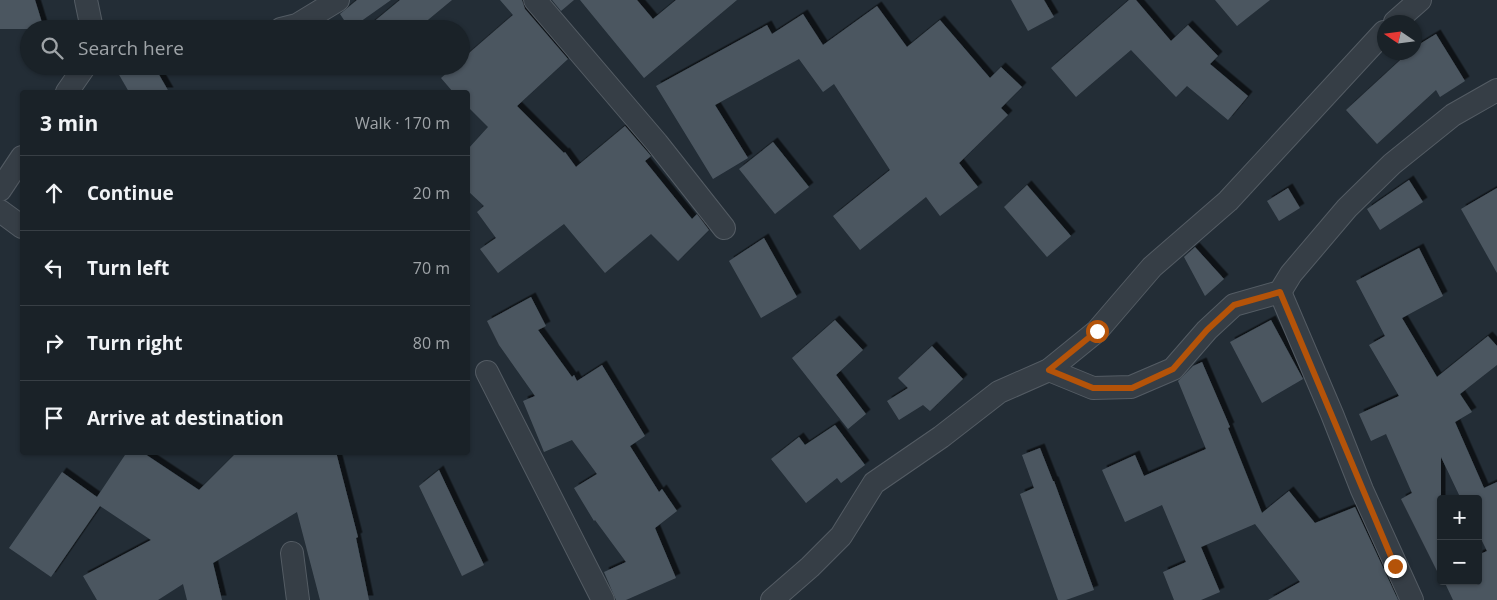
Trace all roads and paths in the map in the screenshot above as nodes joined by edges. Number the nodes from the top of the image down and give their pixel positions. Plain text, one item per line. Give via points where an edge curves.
1 (86, 0) edge
2 (338, 0) edge
3 (536, 0) edge
4 (1420, 0) edge
5 (1403, 15) edge
6 (90, 20) edge
7 (305, 20) edge
8 (1377, 40) edge
9 (79, 75) edge
10 (68, 90) edge
11 (1497, 90) edge
12 (20, 160) edge
13 (0, 190) edge
14 (0, 211) edge
15 (20, 226) edge
16 (724, 228) dead end
17 (1280, 292) junction
18 (1049, 370) junction
19 (487, 372) dead end
20 (292, 553) dead end
21 (298, 600) edge
22 (603, 600) edge
23 (772, 600) edge
24 (1412, 600) edge

1 - 6 street
2 - 7 street
3 - 16 street
4 - 5 street
8 - 18 street via 1228,201 1152,267 1097,331
9 - 10 street
11 - 17 street via 1453,115 1392,164 1346,208
12 - 13 street
14 - 15 street
17 - 18 street via 1234,305 1173,369 1132,388 1093,388
17 - 24 street
18 - 23 street via 999,392 874,483 841,536
19 - 22 street
20 - 21 street

